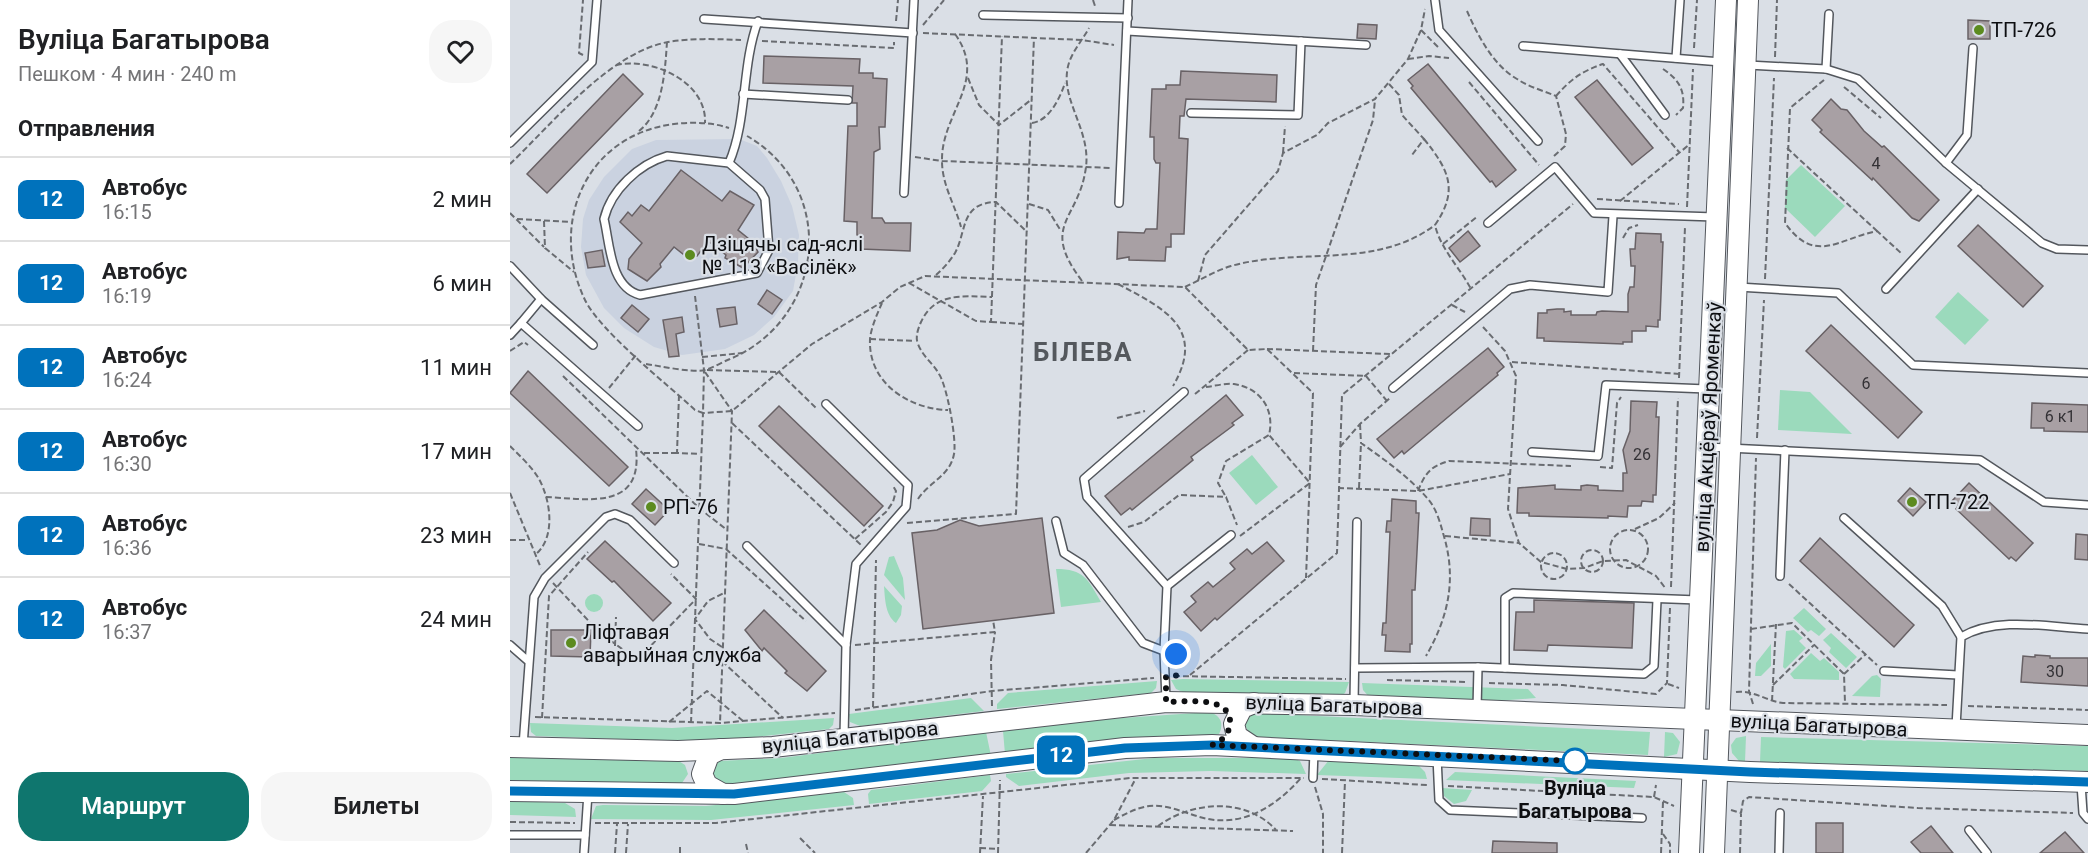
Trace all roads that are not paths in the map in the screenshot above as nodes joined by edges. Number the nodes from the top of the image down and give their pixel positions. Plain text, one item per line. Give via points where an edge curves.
1 (597, 0) edge
2 (914, 0) edge
3 (1128, 0) edge
4 (1435, 0) edge
5 (1680, 0) edge
6 (1726, 0) edge
7 (1748, 0) edge
8 (1829, 14) dead end
9 (983, 15) dead end
10 (1128, 18) junction
11 (704, 19) dead end
12 (758, 21) junction
13 (1127, 31) junction
14 (913, 33) junction
15 (1300, 41) junction
16 (1366, 45) dead end
17 (1523, 46) dead end
18 (1973, 48) dead end
19 (1620, 54) junction
20 (1676, 58) junction
21 (1724, 62) junction
22 (1745, 65) junction
23 (1826, 69) junction
24 (743, 94) junction
25 (848, 100) dead end
26 (1191, 113) dead end
27 (1665, 115) dead end
28 (1538, 141) dead end
29 (510, 142) edge
30 (729, 163) junction
31 (1946, 163) junction
32 (1978, 189) junction
33 (904, 193) dead end
34 (1119, 203) dead end
35 (1613, 216) junction
36 (1718, 217) junction
37 (1488, 223) dead end
38 (2088, 250) edge
39 (510, 266) edge
40 (1735, 286) junction
41 (1886, 289) dead end
42 (541, 299) junction
43 (520, 323) junction
44 (510, 335) edge
45 (593, 345) dead end
46 (2088, 374) edge
47 (1710, 389) junction
48 (1394, 391) road end
49 (1184, 392) dead end
50 (826, 404) dead end
51 (638, 426) dead end
52 (1707, 447) junction
53 (1730, 448) junction
54 (1785, 450) junction
55 (1532, 452) dead end
56 (2088, 505) edge
57 (1844, 518) dead end
58 (1056, 521) dead end
59 (1358, 522) dead end
60 (1231, 535) dead end
61 (747, 546) dead end
62 (674, 563) dead end
63 (1780, 576) road end
64 (1167, 586) junction
65 (1657, 600) junction
66 (1700, 600) junction
67 (2088, 629) edge
68 (1961, 636) junction
69 (510, 645) edge
70 (846, 645) junction
71 (1164, 651) junction
72 (527, 660) junction
73 (1478, 667) junction
74 (1355, 668) junction
75 (1505, 668) junction
76 (1884, 671) road end
77 (1958, 675) junction
78 (1166, 702) junction
79 (1211, 702) junction
80 (1254, 703) junction
81 (1354, 705) junction
82 (1477, 710) junction
83 (1694, 719) junction
84 (1721, 721) junction
85 (1956, 731) junction
86 (2088, 735) edge
87 (844, 739) junction
88 (1212, 745) junction
89 (1252, 746) junction
90 (516, 747) edge
91 (1314, 748) junction
92 (721, 749) junction
93 (678, 752) junction
94 (1437, 755) junction
95 (1693, 768) junction
96 (1718, 770) junction
97 (1313, 778) road end
98 (2084, 782) edge
99 (510, 790) edge
100 (588, 793) junction
101 (723, 794) junction
102 (678, 795) junction
103 (1780, 813) dead end
104 (2086, 816) edge
105 (1642, 818) dead end
106 (1969, 830) dead end
107 (510, 835) edge
108 (585, 835) junction
109 (584, 853) edge
110 (1689, 853) edge
111 (1714, 853) edge
112 (1779, 853) edge
113 (1987, 853) edge

1 - 29 lane via 592,62
2 - 14 lane
3 - 10 lane
4 - 28 lane via 1439,30
5 - 20 lane
6 - 21 street, вуліца Акцёраў Яроменкаў
7 - 22 street, вуліца Акцёраў Яроменкаў
8 - 23 lane
9 - 10 lane
10 - 13 lane
11 - 12 lane
12 - 14 lane
12 - 24 lane via 751,40
13 - 15 lane
13 - 34 lane
14 - 33 lane
15 - 16 lane
15 - 26 lane via 1298,116
17 - 19 lane
18 - 31 lane via 1967,135
19 - 20 lane
19 - 27 lane
20 - 21 lane
21 - 36 street, вуліца Акцёраў Яроменкаў
22 - 23 lane
22 - 40 street, вуліца Акцёраў Яроменкаў
23 - 31 lane via 1858,79
24 - 25 lane
24 - 30 lane via 740,139
30 - 30 lane via 765,199 769,250 757,273 640,295 630,292 617,276 604,219 606,209 633,174 654,160 667,156
31 - 32 lane
32 - 38 lane via 2042,243 2057,249
32 - 41 lane
35 - 36 lane
35 - 37 lane via 1594,213 1556,166
35 - 48 lane via 1608,292 1530,285 1510,290
36 - 47 street, вуліца Акцёраў Яроменкаў
39 - 42 lane
40 - 46 lane via 1838,293 1913,365
40 - 53 street, вуліца Акцёраў Яроменкаў
42 - 43 lane
42 - 45 lane
43 - 44 lane
43 - 51 lane
47 - 52 street, вуліца Акцёраў Яроменкаў
47 - 55 lane via 1606,386 1598,456
49 - 64 lane via 1084,479 1087,497
50 - 70 lane via 908,485 906,507 856,564
52 - 53 lane
52 - 66 street, вуліца Акцёраў Яроменкаў
53 - 54 lane
53 - 84 street, вуліца Акцёраў Яроменкаў
54 - 56 lane via 1980,460 2044,502
54 - 63 lane
57 - 68 lane via 1942,606
58 - 71 lane via 1064,553 1083,565 1143,643
59 - 74 lane
60 - 64 lane
61 - 70 lane
62 - 72 lane via 630,520 615,514 606,517 545,578 534,597
64 - 71 lane
65 - 66 lane
65 - 75 lane via 1654,666 1644,674
65 - 75 lane via 1513,593 1505,598
66 - 83 street, вуліца Акцёраў Яроменкаў
67 - 68 lane via 1999,625 1974,629
68 - 77 lane
69 - 72 lane
70 - 87 lane
71 - 78 lane
72 - 90 lane via 524,717
73 - 74 lane
73 - 75 lane
73 - 82 lane
74 - 81 lane
76 - 77 lane
77 - 85 lane
78 - 79 street, вуліца Багатырова
78 - 87 street, вуліца Багатырова
79 - 80 street, вуліца Багатырова
79 - 88 street via 1227,713 1229,725 1222,740
80 - 81 street, вуліца Багатырова
80 - 89 street via 1242,708 1234,724 1237,736
81 - 82 street, вуліца Багатырова
82 - 83 street, вуліца Багатырова
83 - 84 street, вуліца Багатырова
83 - 95 street, вуліца Акцёраў Яроменкаў
84 - 85 street, вуліца Багатырова
84 - 96 street, вуліца Акцёраў Яроменкаў
85 - 86 street, вуліца Багатырова
87 - 92 street, вуліца Багатырова
88 - 89 street
88 - 101 street via 1125,748 776,791
89 - 91 street
90 - 93 street, вуліца Багатырова
91 - 94 street
91 - 97 lane
92 - 93 street, вуліца Багатырова
92 - 101 street via 705,760 702,774 711,790
93 - 102 street via 692,762 694,774 688,789
94 - 95 street
94 - 105 lane via 1439,800 1450,810
95 - 96 street
95 - 110 street, вуліца Акцёраў Яроменкаў
96 - 98 street
96 - 111 street, вуліца Акцёраў Яроменкаў
98 - 104 lane
99 - 100 street
100 - 102 street
100 - 108 lane
101 - 102 street
103 - 112 lane
106 - 113 lane
107 - 108 lane
108 - 109 lane

